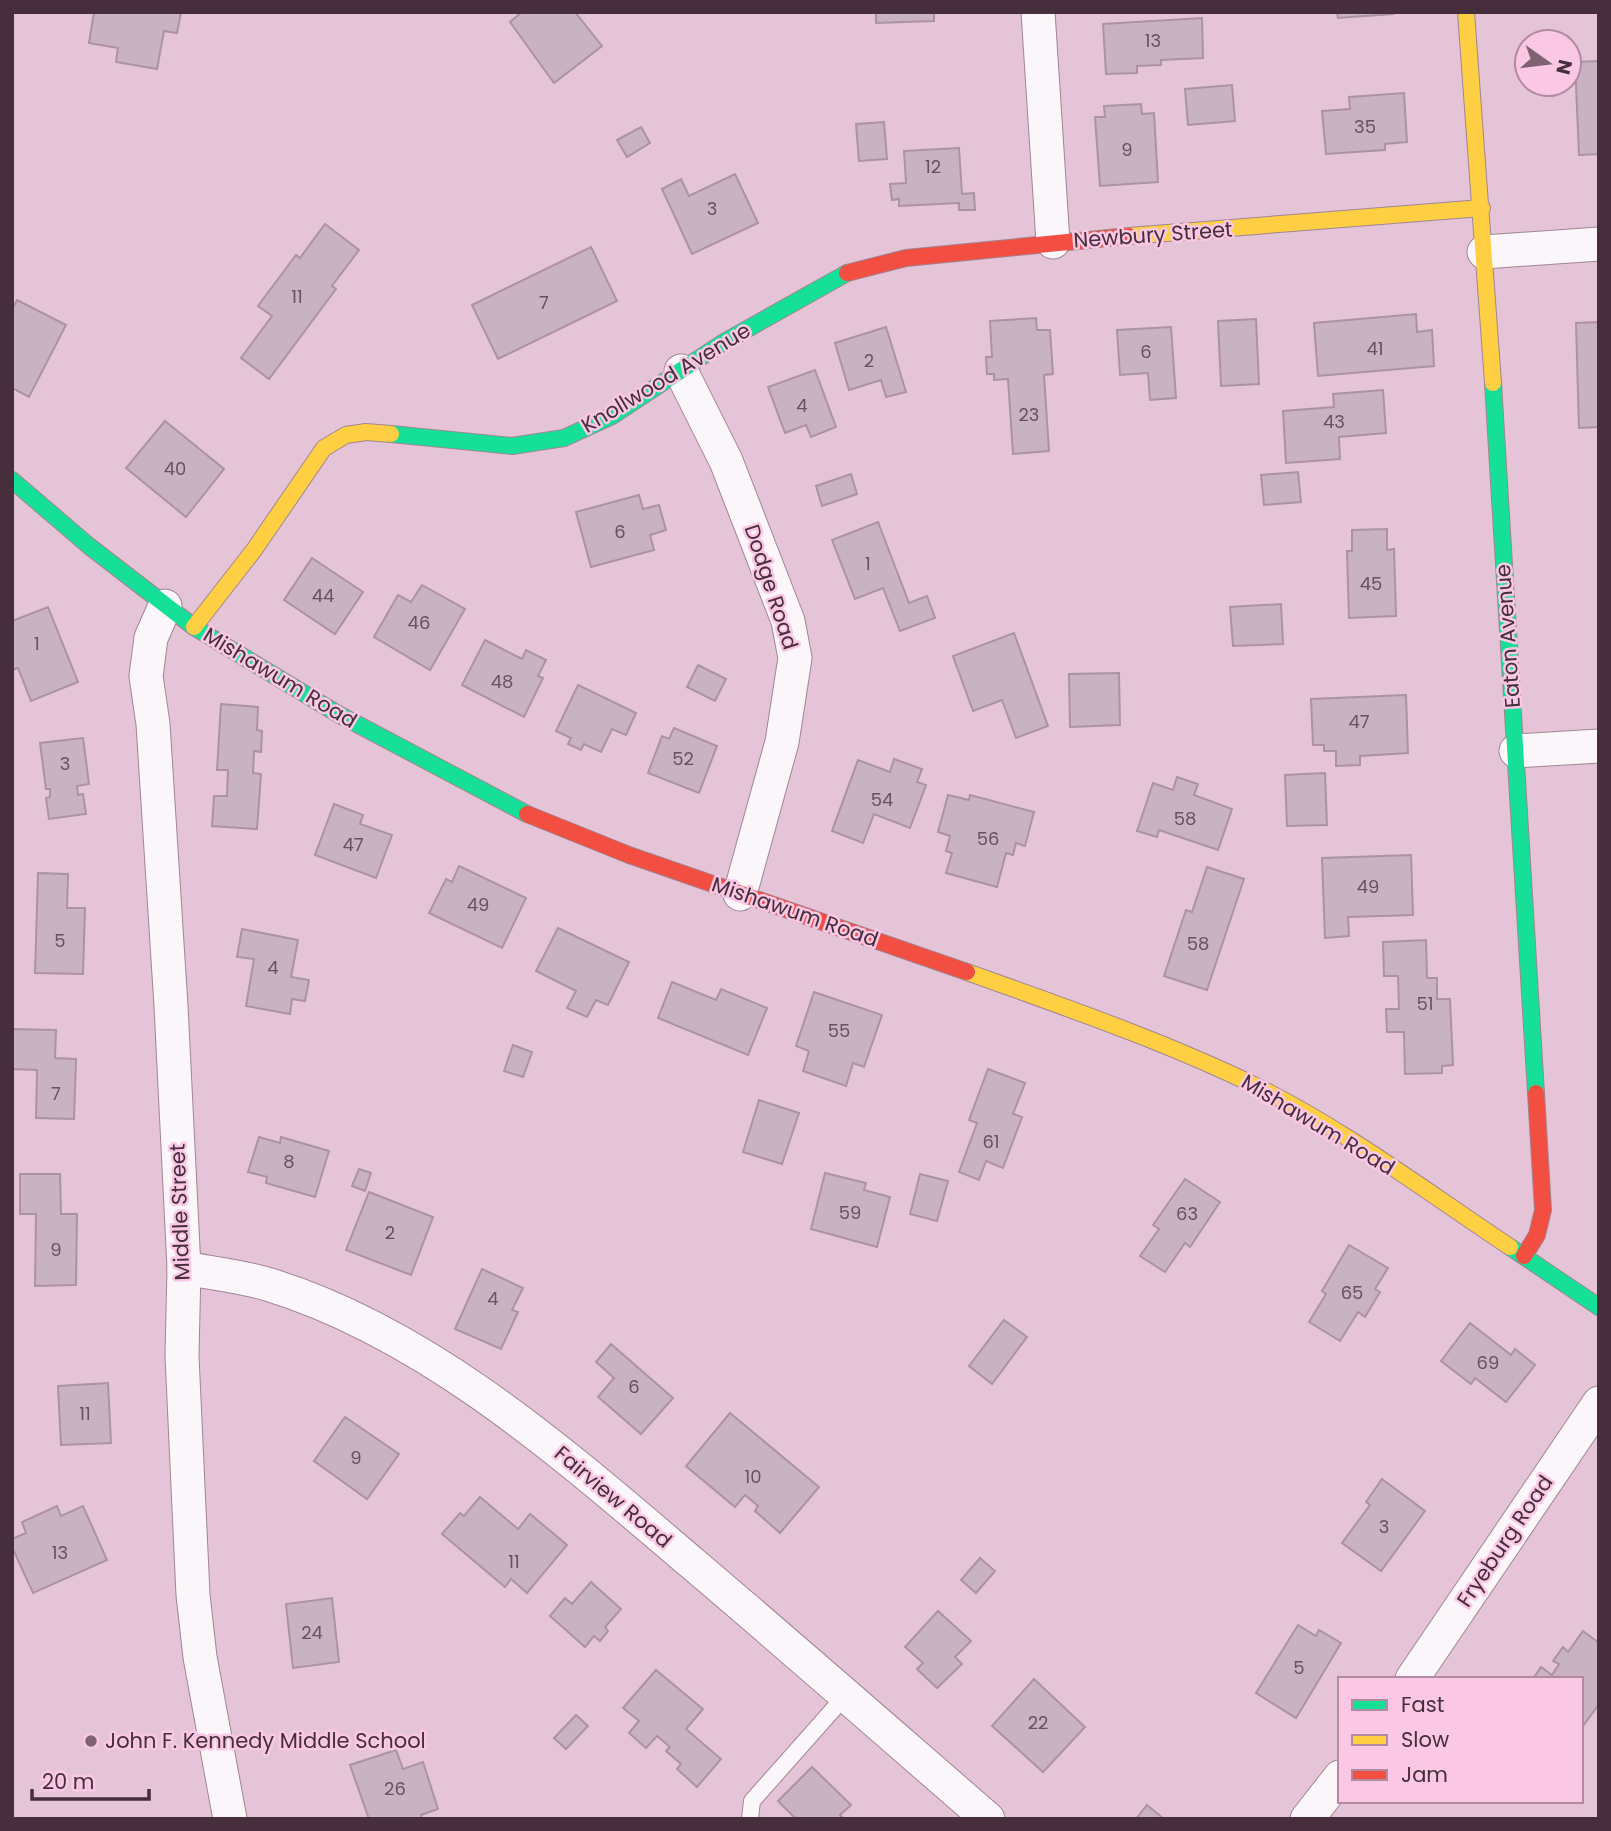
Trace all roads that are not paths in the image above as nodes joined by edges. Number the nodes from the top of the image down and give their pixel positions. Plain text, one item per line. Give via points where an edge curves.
1 (1038, 12) edge
2 (1466, 12) edge
3 (1482, 208) junction
4 (1053, 242) junction
5 (1599, 244) edge
6 (1484, 252) junction
7 (681, 371) junction
8 (12, 480) edge
9 (165, 606) junction
10 (194, 627) junction
11 (1599, 746) edge
12 (1516, 751) junction
13 (740, 894) junction
14 (1524, 1256) junction
15 (184, 1268) junction
16 (1599, 1307) edge
17 (1599, 1403) edge
18 (1413, 1677) edge
19 (846, 1695) junction
20 (1338, 1780) edge
21 (230, 1819) edge
22 (750, 1819) edge
23 (988, 1819) edge
24 (1307, 1819) edge

1 - 4 street, Newbury Street
2 - 3 street, Eaton Avenue
3 - 4 street, Newbury Street
3 - 6 street, Eaton Avenue
4 - 7 street, Knollwood Avenue via 935,253 845,274
5 - 6 street
6 - 12 street, Eaton Avenue
7 - 10 street, Knollwood Avenue via 612,416 548,442 493,445 366,432 335,440 310,465 254,550
7 - 13 street, Dodge Road via 735,483 788,621 795,658 782,742
8 - 9 street, Mishawum Road
9 - 10 street, Mishawum Road
9 - 15 street, Middle Street via 150,638 146,676 153,724
10 - 13 street, Mishawum Road via 480,792 571,833
11 - 12 street
12 - 14 street, Eaton Avenue via 1543,1210 1537,1235
13 - 14 street, Mishawum Road via 1090,1015 1213,1065 1327,1126
14 - 16 street, Mishawum Road
15 - 19 street, Fairview Road via 264,1283 321,1304 407,1348 486,1398 600,1485
15 - 21 street, Middle Street via 193,1595
17 - 18 street, Fryeburg Road
19 - 22 lane via 752,1801
19 - 23 street, Fairview Road
20 - 24 street

